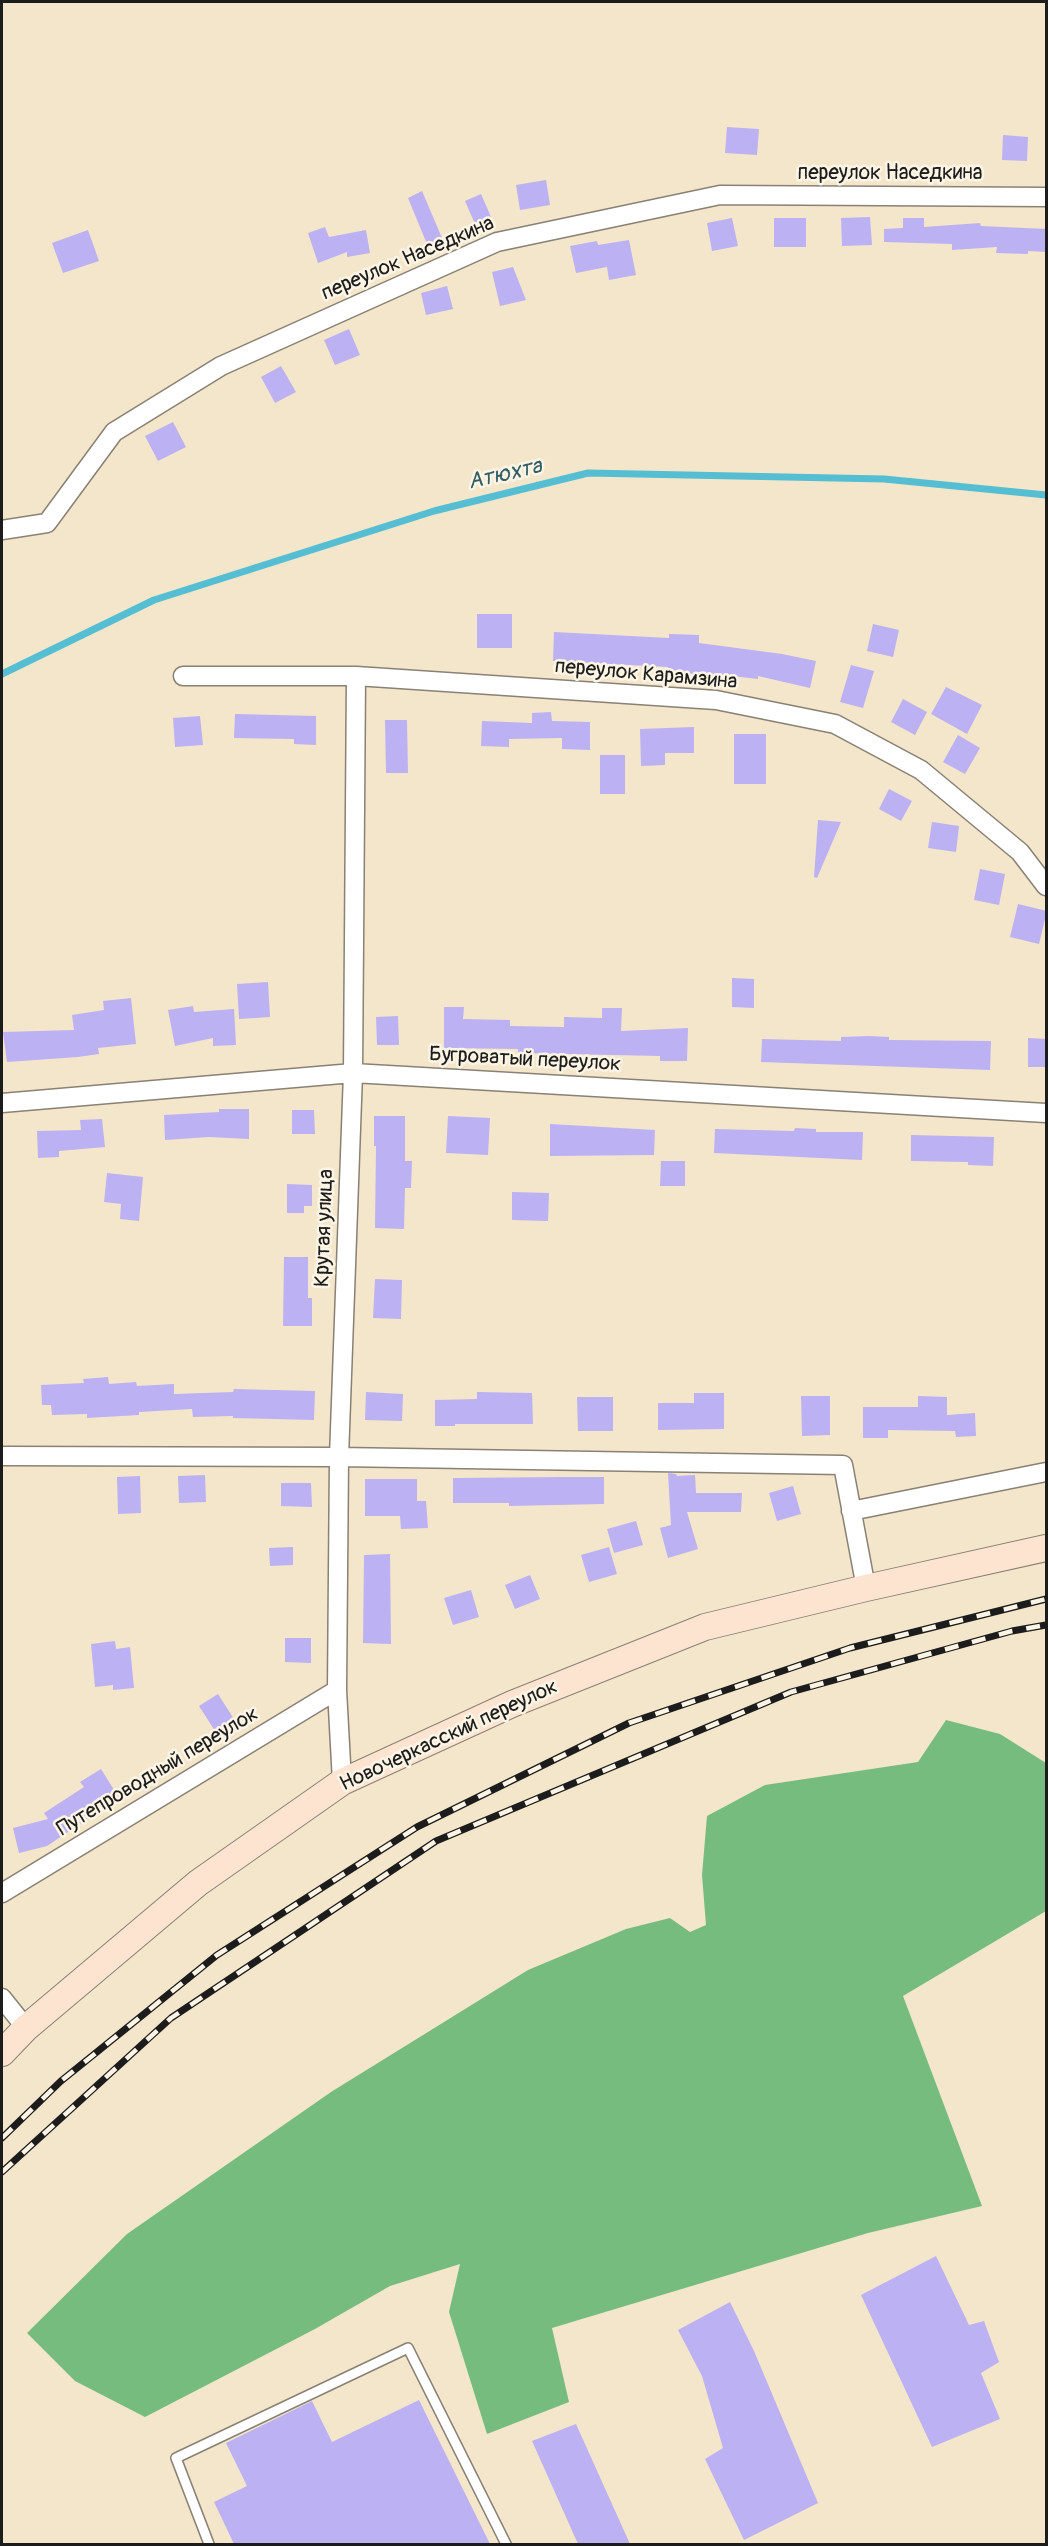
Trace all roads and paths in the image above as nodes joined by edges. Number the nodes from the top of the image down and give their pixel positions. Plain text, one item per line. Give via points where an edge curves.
1 (1047, 197) edge
2 (2, 530) edge
3 (183, 676) dead end
4 (356, 676) junction
5 (1047, 886) edge
6 (353, 1072) junction
7 (2, 1103) edge
8 (1047, 1113) edge
9 (2, 1456) edge
10 (339, 1457) junction
11 (1047, 1472) edge
12 (852, 1511) junction
13 (1047, 1548) edge
14 (866, 1587) junction
15 (338, 1690) junction
16 (342, 1782) junction
17 (2, 1893) edge
18 (2, 1998) edge
19 (26, 2028) junction
20 (2, 2054) edge
21 (209, 2544) edge
22 (506, 2544) edge

1 - 2 street, переулок Наседкина via 720,195 497,242 221,366 114,432 47,523
3 - 4 street, переулок Карамзина
4 - 5 street, переулок Карамзина via 716,700 835,724 921,770 1020,852
4 - 6 street, Крутая улица
6 - 7 street, Бугроватый переулок
6 - 8 street, Бугроватый переулок
6 - 10 street, Крутая улица
9 - 10 street
10 - 12 street via 843,1465
10 - 15 street, Крутая улица
11 - 12 street
12 - 14 street
13 - 14 main road, Новочеркасский переулок
14 - 16 main road, Новочеркасский переулок via 705,1627 512,1704
15 - 16 street, Крутая улица
15 - 17 street, Путепроводный переулок
16 - 19 main road, Новочеркасский переулок via 198,1883
18 - 19 street
19 - 20 main road, Новочеркасский переулок
21 - 22 lane via 176,2458 408,2348

